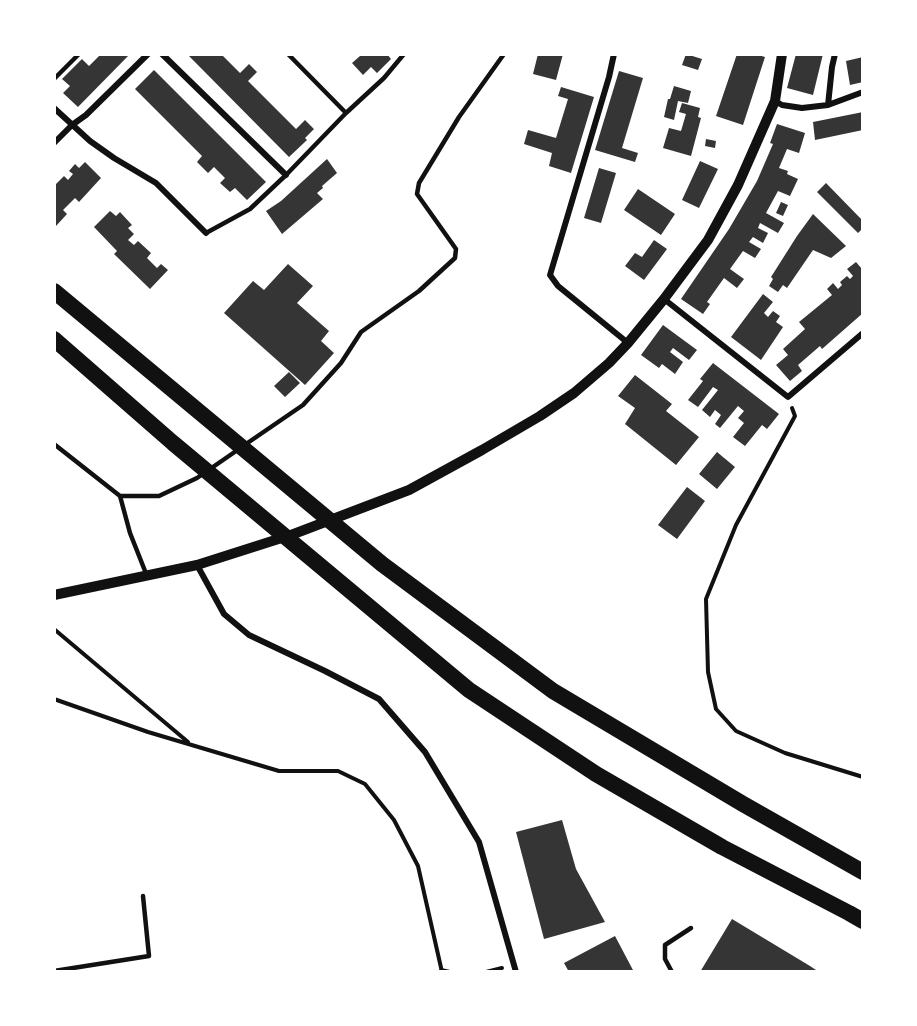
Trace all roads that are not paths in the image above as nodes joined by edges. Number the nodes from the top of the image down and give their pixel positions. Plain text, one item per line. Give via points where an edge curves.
1 (79, 54) edge
2 (148, 54) edge
3 (162, 54) edge
4 (288, 54) edge
5 (404, 54) edge
6 (504, 54) edge
7 (614, 54) edge
8 (782, 54) edge
9 (835, 54) edge
10 (54, 79) edge
11 (863, 92) edge
12 (775, 101) junction
13 (828, 105) junction
14 (54, 108) edge
15 (346, 113) junction
16 (72, 125) junction
17 (54, 143) edge
18 (286, 175) junction
19 (206, 233) joint
20 (54, 291) edge
21 (664, 299) junction
22 (863, 333) edge
23 (54, 339) edge
24 (628, 343) junction
25 (54, 444) edge
26 (120, 496) junction
27 (197, 565) junction
28 (147, 576) junction
29 (54, 595) edge
30 (863, 872) edge
31 (143, 896) dead end
32 (863, 921) edge
33 (691, 928) dead end
34 (54, 971) edge
35 (516, 972) edge
36 (672, 972) edge

1 - 10 lane
2 - 16 street
3 - 18 street
4 - 15 lane
5 - 15 lane
6 - 26 lane via 419,183 417,194 456,249 455,258 419,291 361,332 341,363 303,405 196,478 159,496
7 - 24 street via 550,275 558,286
8 - 12 street
9 - 13 street
11 - 13 street
12 - 13 street via 802,108
12 - 21 street via 738,185 708,240
14 - 16 street
15 - 18 lane
16 - 17 street
16 - 19 street via 114,158 156,183
18 - 19 lane via 250,209
20 - 30 highway via 382,564 553,691
21 - 22 street via 788,397
21 - 24 street
23 - 32 highway via 469,690 596,774 722,847
24 - 27 street via 592,379 557,404 409,490 291,535
25 - 26 lane
26 - 28 lane
27 - 28 street
27 - 35 street via 224,614 249,636 379,699 425,752 479,842
28 - 29 street
31 - 34 lane via 148,956
33 - 36 lane via 665,945 665,959

